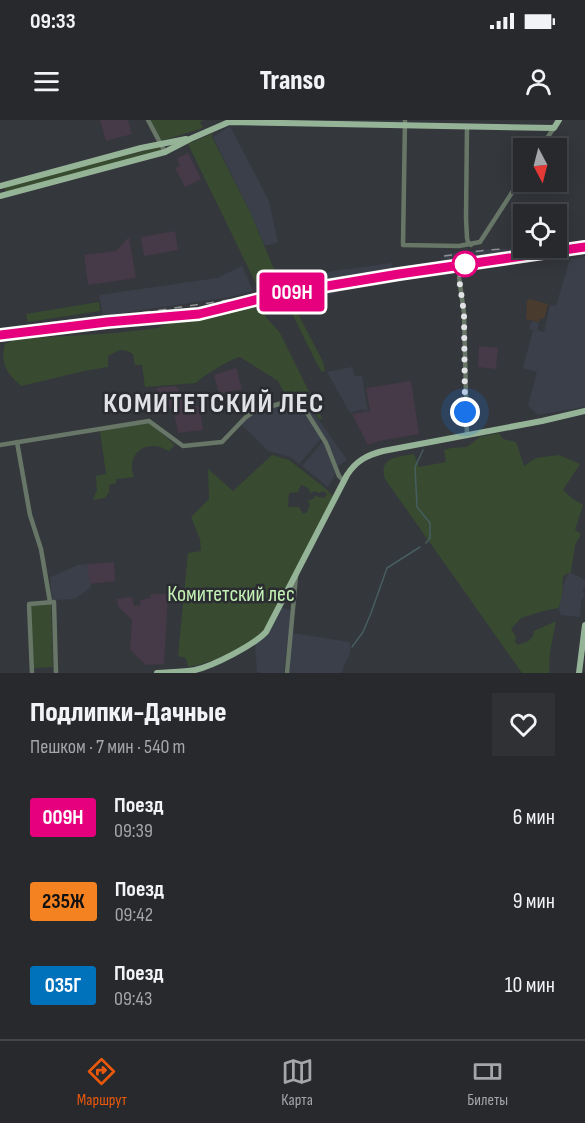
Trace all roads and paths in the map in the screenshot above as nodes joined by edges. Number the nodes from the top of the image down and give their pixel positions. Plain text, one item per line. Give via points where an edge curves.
1 (148, 120) edge
2 (559, 120) edge
3 (228, 121) edge
4 (343, 122) edge
5 (405, 123) edge
6 (467, 123) edge
7 (554, 128) junction
8 (547, 138) edge
9 (160, 144) junction
10 (173, 144) junction
11 (165, 152) junction
12 (0, 186) edge
13 (513, 191) edge
14 (0, 196) edge
15 (467, 230) junction
16 (458, 245) junction
17 (471, 245) junction
18 (459, 278) dead end
19 (585, 413) edge
20 (467, 436) junction
21 (17, 442) junction
22 (0, 445) edge
23 (344, 481) junction
24 (293, 586) junction
25 (52, 602) junction
26 (585, 625) edge
27 (32, 673) edge
28 (56, 673) edge
29 (157, 673) edge
30 (287, 673) edge
31 (580, 673) edge

1 - 9 street
2 - 7 main road
3 - 4 main road
3 - 10 main road
4 - 5 main road
5 - 6 main road
5 - 16 street via 403,244
6 - 7 main road
6 - 15 street
7 - 8 street
9 - 10 main road
9 - 11 street
9 - 12 main road
10 - 11 main road
11 - 14 main road
13 - 17 street via 484,237
15 - 16 street
15 - 17 street
16 - 17 street
18 - 20 street via 464,313
19 - 20 main road
20 - 23 main road via 372,453 354,465
21 - 22 street
21 - 23 street via 149,421 183,446 222,442 250,415 295,399 326,443
21 - 25 street
23 - 24 main road
24 - 29 main road via 266,632 254,642 197,670
24 - 30 street
25 - 27 street via 28,604
25 - 28 street
26 - 31 main road

